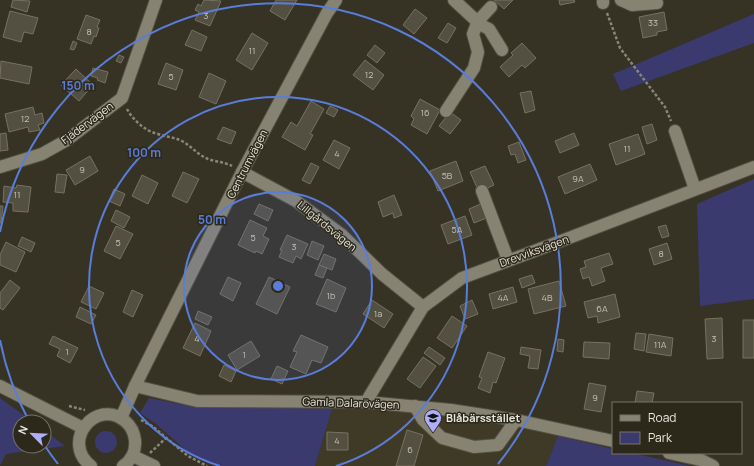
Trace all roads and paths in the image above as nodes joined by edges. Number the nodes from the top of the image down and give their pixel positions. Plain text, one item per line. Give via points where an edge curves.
1 (156, 0) edge
2 (336, 0) edge
3 (454, 0) edge
4 (621, 0) edge
5 (603, 2) edge
6 (657, 3) dead end
7 (491, 7) dead end
8 (480, 23) junction
9 (502, 50) dead end
10 (122, 98) junction
11 (446, 111) dead end
12 (675, 131) joint
13 (0, 167) edge
14 (754, 167) edge
15 (242, 172) junction
16 (695, 189) junction
17 (482, 191) dead end
18 (508, 260) junction
19 (423, 307) junction
20 (0, 386) edge
21 (135, 386) junction
22 (366, 402) junction
23 (66, 405) dead end
24 (415, 406) junction
25 (86, 410) dead end
26 (123, 414) junction
27 (516, 420) junction
28 (83, 428) junction
29 (612, 441) edge
30 (674, 454) edge
31 (133, 456) junction
32 (92, 466) edge
33 (123, 466) edge
34 (154, 466) edge
35 (207, 466) edge
36 (713, 466) edge

1 - 10 street, Fjädervägen
2 - 15 street, Centrumvägen
3 - 8 street
4 - 6 street via 632,6
5 - 12 path via 620,48 665,108
7 - 8 street
8 - 9 street via 489,29
8 - 11 street via 473,34 478,52 474,68
10 - 13 street, Fjädervägen via 67,140 42,154
10 - 15 path via 131,115 145,128 183,141 208,159 228,164
12 - 16 street
14 - 16 street, Drevviksvägen
15 - 19 street, Lillgårdsvägen via 296,201 342,235 382,274
15 - 21 street, Centrumvägen
16 - 18 street, Drevviksvägen
17 - 18 street
18 - 19 street, Drevviksvägen via 462,278
19 - 22 street, Drevviksvägen
20 - 28 street
21 - 22 street, Gamla Dalarövägen via 197,401
21 - 26 street, Centrumvägen
22 - 24 street, Gamla Dalarövägen
23 - 25 path
24 - 27 street, Gamla Dalarövägen
24 - 27 street via 422,420 442,438 474,447 498,445
26 - 28 street via 100,415 90,420
26 - 31 street via 134,434 136,445
26 - 35 path via 152,426 188,456
27 - 29 street, Gamla Dalarövägen
28 - 32 street via 79,446 82,455
30 - 36 street via 701,460
31 - 33 street
31 - 34 street

